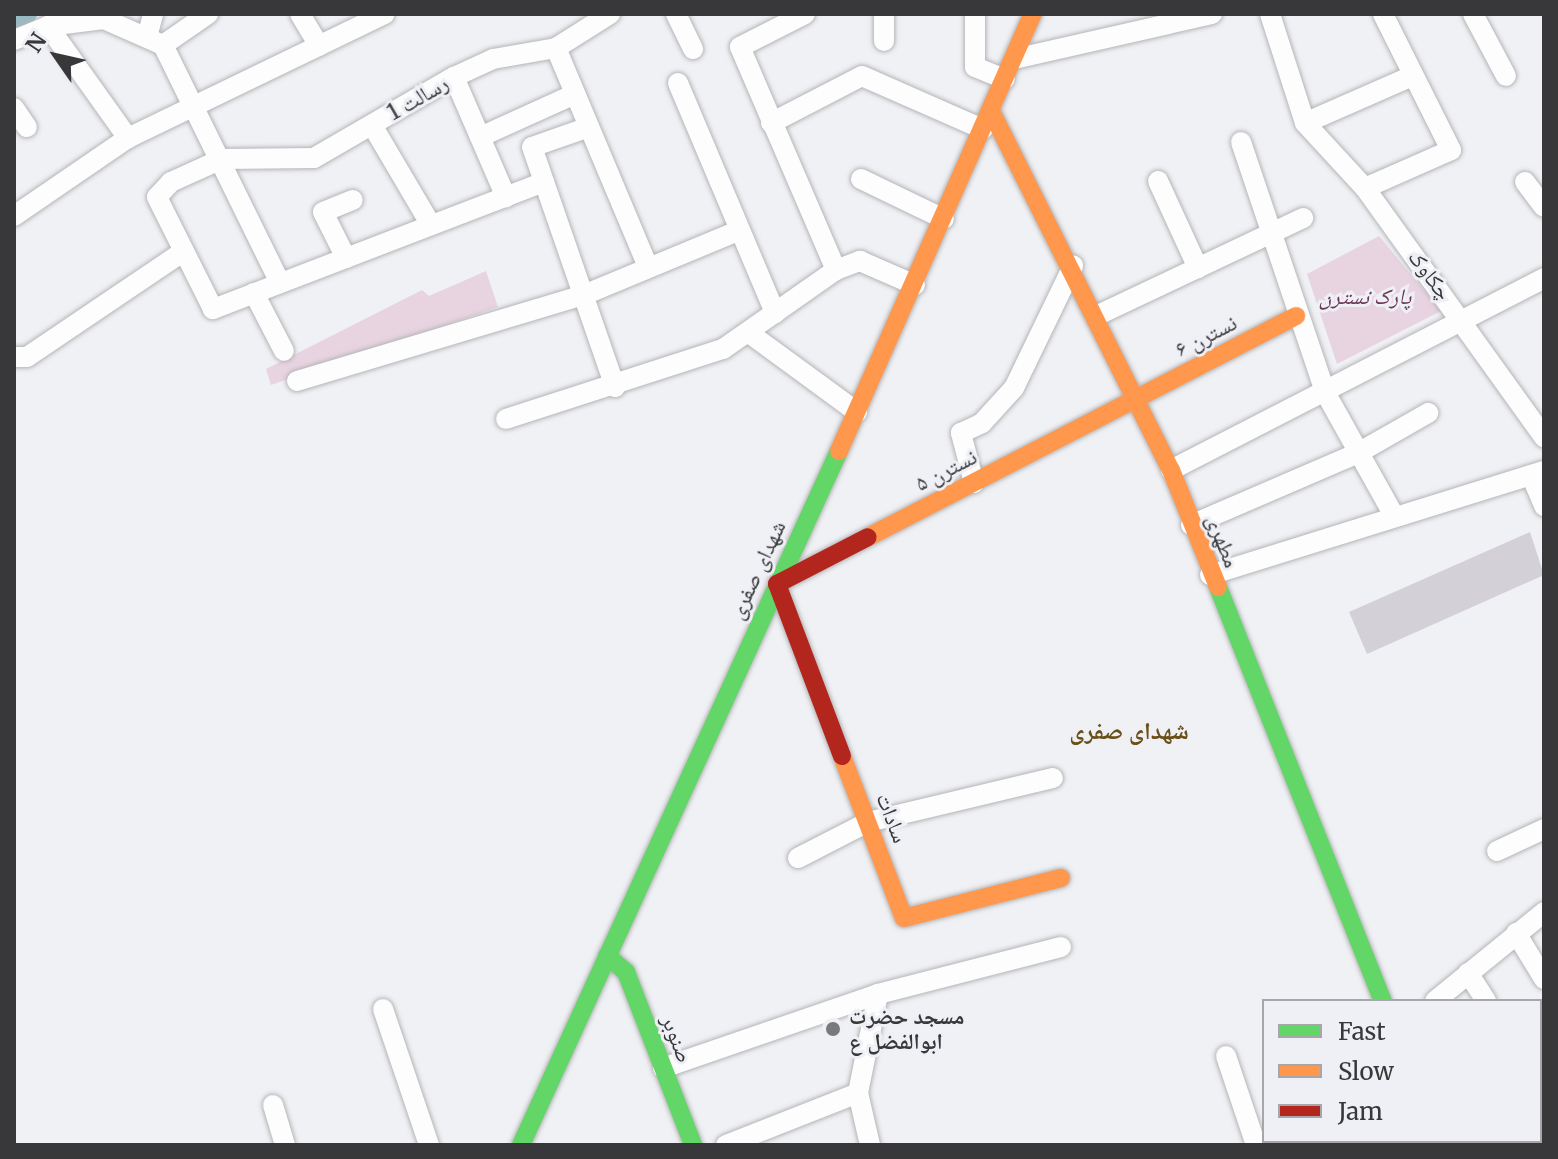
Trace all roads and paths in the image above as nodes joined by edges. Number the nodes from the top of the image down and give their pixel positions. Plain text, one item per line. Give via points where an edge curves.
1 (153, 14) edge
2 (300, 14) edge
3 (383, 14) edge
4 (676, 14) edge
5 (805, 14) edge
6 (884, 14) edge
7 (975, 14) edge
8 (1033, 14) edge
9 (1212, 14) edge
10 (1270, 14) edge
11 (1383, 14) edge
12 (1473, 14) edge
13 (101, 16) edge
14 (604, 16) edge
15 (200, 17) edge
16 (1167, 19) edge
17 (48, 26) junction
18 (14, 40) edge
19 (155, 41) junction
20 (884, 41) dead end
21 (319, 46) junction
22 (556, 48) junction
23 (693, 49) dead end
24 (1014, 59) junction
25 (1412, 76) junction
26 (1506, 76) dead end
27 (454, 77) junction
28 (1005, 79) junction
29 (678, 83) dead end
30 (575, 94) junction
31 (194, 106) junction
32 (14, 108) edge
33 (987, 120) junction
34 (771, 123) junction
35 (1305, 123) junction
36 (372, 125) junction
37 (27, 127) dead end
38 (589, 127) junction
39 (480, 137) junction
40 (128, 138) junction
41 (1241, 142) dead end
42 (222, 159) junction
43 (861, 179) dead end
44 (1158, 181) dead end
45 (544, 182) junction
46 (1525, 182) dead end
47 (1365, 188) junction
48 (506, 197) junction
49 (353, 200) dead end
50 (1544, 207) edge
51 (14, 216) edge
52 (1303, 218) dead end
53 (944, 219) junction
54 (431, 225) junction
55 (738, 231) junction
56 (1271, 233) junction
57 (184, 251) junction
58 (346, 258) junction
59 (1073, 266) junction
60 (648, 267) junction
61 (1198, 268) junction
62 (836, 270) junction
63 (1544, 278) edge
64 (280, 283) junction
65 (915, 285) junction
66 (254, 293) junction
67 (584, 295) junction
68 (775, 313) junction
69 (1098, 315) junction
70 (1296, 316) junction
71 (1462, 317) junction
72 (749, 333) junction
73 (284, 351) dead end
74 (14, 357) edge
75 (297, 381) dead end
76 (615, 387) junction
77 (1325, 392) junction
78 (1137, 399) junction
79 (857, 412) junction
80 (1428, 413) dead end
81 (506, 419) dead end
82 (1544, 437) edge
83 (1358, 453) junction
84 (1171, 470) junction
85 (1537, 473) edge
86 (974, 483) junction
87 (1544, 506) edge
88 (1395, 517) junction
89 (1191, 525) junction
90 (1210, 575) junction
91 (777, 584) junction
92 (1053, 778) dead end
93 (868, 822) junction
94 (1544, 829) edge
95 (1497, 851) dead end
96 (798, 858) dead end
97 (1061, 878) dead end
98 (1544, 912) edge
99 (1516, 933) junction
100 (1061, 947) dead end
101 (607, 956) junction
102 (1468, 973) junction
103 (1544, 979) edge
104 (878, 994) junction
105 (1382, 999) edge
106 (1437, 999) edge
107 (1485, 999) edge
108 (383, 1009) dead end
109 (1226, 1056) dead end
110 (663, 1068) junction
111 (858, 1093) junction
112 (273, 1105) dead end
113 (285, 1145) edge
114 (429, 1145) edge
115 (521, 1145) edge
116 (693, 1145) edge
117 (726, 1145) edge
118 (870, 1145) edge
119 (1256, 1145) edge

1 - 19 street
2 - 21 street
3 - 21 street
4 - 23 street
5 - 34 street via 740,47
6 - 20 street
7 - 28 street via 975,67
8 - 24 street, شهدای صفری
9 - 16 street
10 - 35 street
11 - 25 street
12 - 26 street
13 - 17 street
13 - 19 street
14 - 22 street, رسالت 1
15 - 19 street
16 - 24 street
17 - 18 street
17 - 40 street
19 - 31 street
21 - 31 street
22 - 27 street, رسالت 1 via 493,59
22 - 30 street
24 - 28 street, شهدای صفری
25 - 35 street
25 - 47 street via 1451,150
27 - 36 street, رسالت 1
27 - 39 street
28 - 33 street, شهدای صفری
29 - 55 street
30 - 38 street
30 - 39 street
31 - 40 street
31 - 42 street
32 - 37 street
33 - 34 street via 862,76
33 - 53 street, شهدای صفری
33 - 59 street, مطهری
34 - 62 street
35 - 47 street, چکاوک
36 - 42 street, رسالت 1 via 314,158
36 - 54 street
38 - 45 street via 532,147
38 - 60 street
39 - 48 street
40 - 51 street
41 - 56 street
42 - 57 street via 171,182 157,197
42 - 64 street
43 - 53 street
44 - 61 street
45 - 48 street
45 - 67 street
46 - 50 street
47 - 71 street, چکاوک
48 - 54 street
49 - 58 street via 323,212
52 - 56 street
53 - 65 street, شهدای صفری
54 - 58 street
55 - 60 street
55 - 68 street
56 - 61 street
56 - 70 street
57 - 66 street via 213,309
57 - 74 street via 27,357
58 - 64 street
59 - 69 street, مطهری
59 - 86 street via 1014,388 982,423 961,433
60 - 67 street
61 - 69 street
62 - 65 street via 860,261
62 - 68 street
63 - 71 street
64 - 66 street
65 - 79 street, شهدای صفری
66 - 73 street
67 - 75 street
67 - 76 street
68 - 72 street
69 - 78 street, مطهری
70 - 77 street
70 - 78 street, نسترن ۶
71 - 77 street
71 - 82 street, چکاوک
72 - 76 street via 723,349
72 - 79 street
76 - 81 street
77 - 83 street
77 - 84 street
78 - 84 street, مطهری
78 - 86 street, نسترن ۵
79 - 91 street, شهدای صفری
80 - 83 street
83 - 88 street
83 - 89 street
84 - 89 street, مطهری
85 - 87 street
85 - 88 street
86 - 91 street, نسترن ۵
88 - 90 street
89 - 90 street, مطهری
90 - 105 street, مطهری
91 - 93 street, سادات
91 - 101 street, شهدای صفری
92 - 93 street
93 - 96 street
93 - 97 street, سادات via 904,918
94 - 95 street
98 - 99 street
99 - 102 street
99 - 103 street
100 - 104 street
101 - 110 street, صنوبر via 626,972
101 - 115 street, شهدای صفری
102 - 106 street
102 - 107 street
104 - 110 street
104 - 111 street
108 - 114 street
109 - 119 street
110 - 116 street, صنوبر
111 - 117 street
111 - 118 street
112 - 113 street

